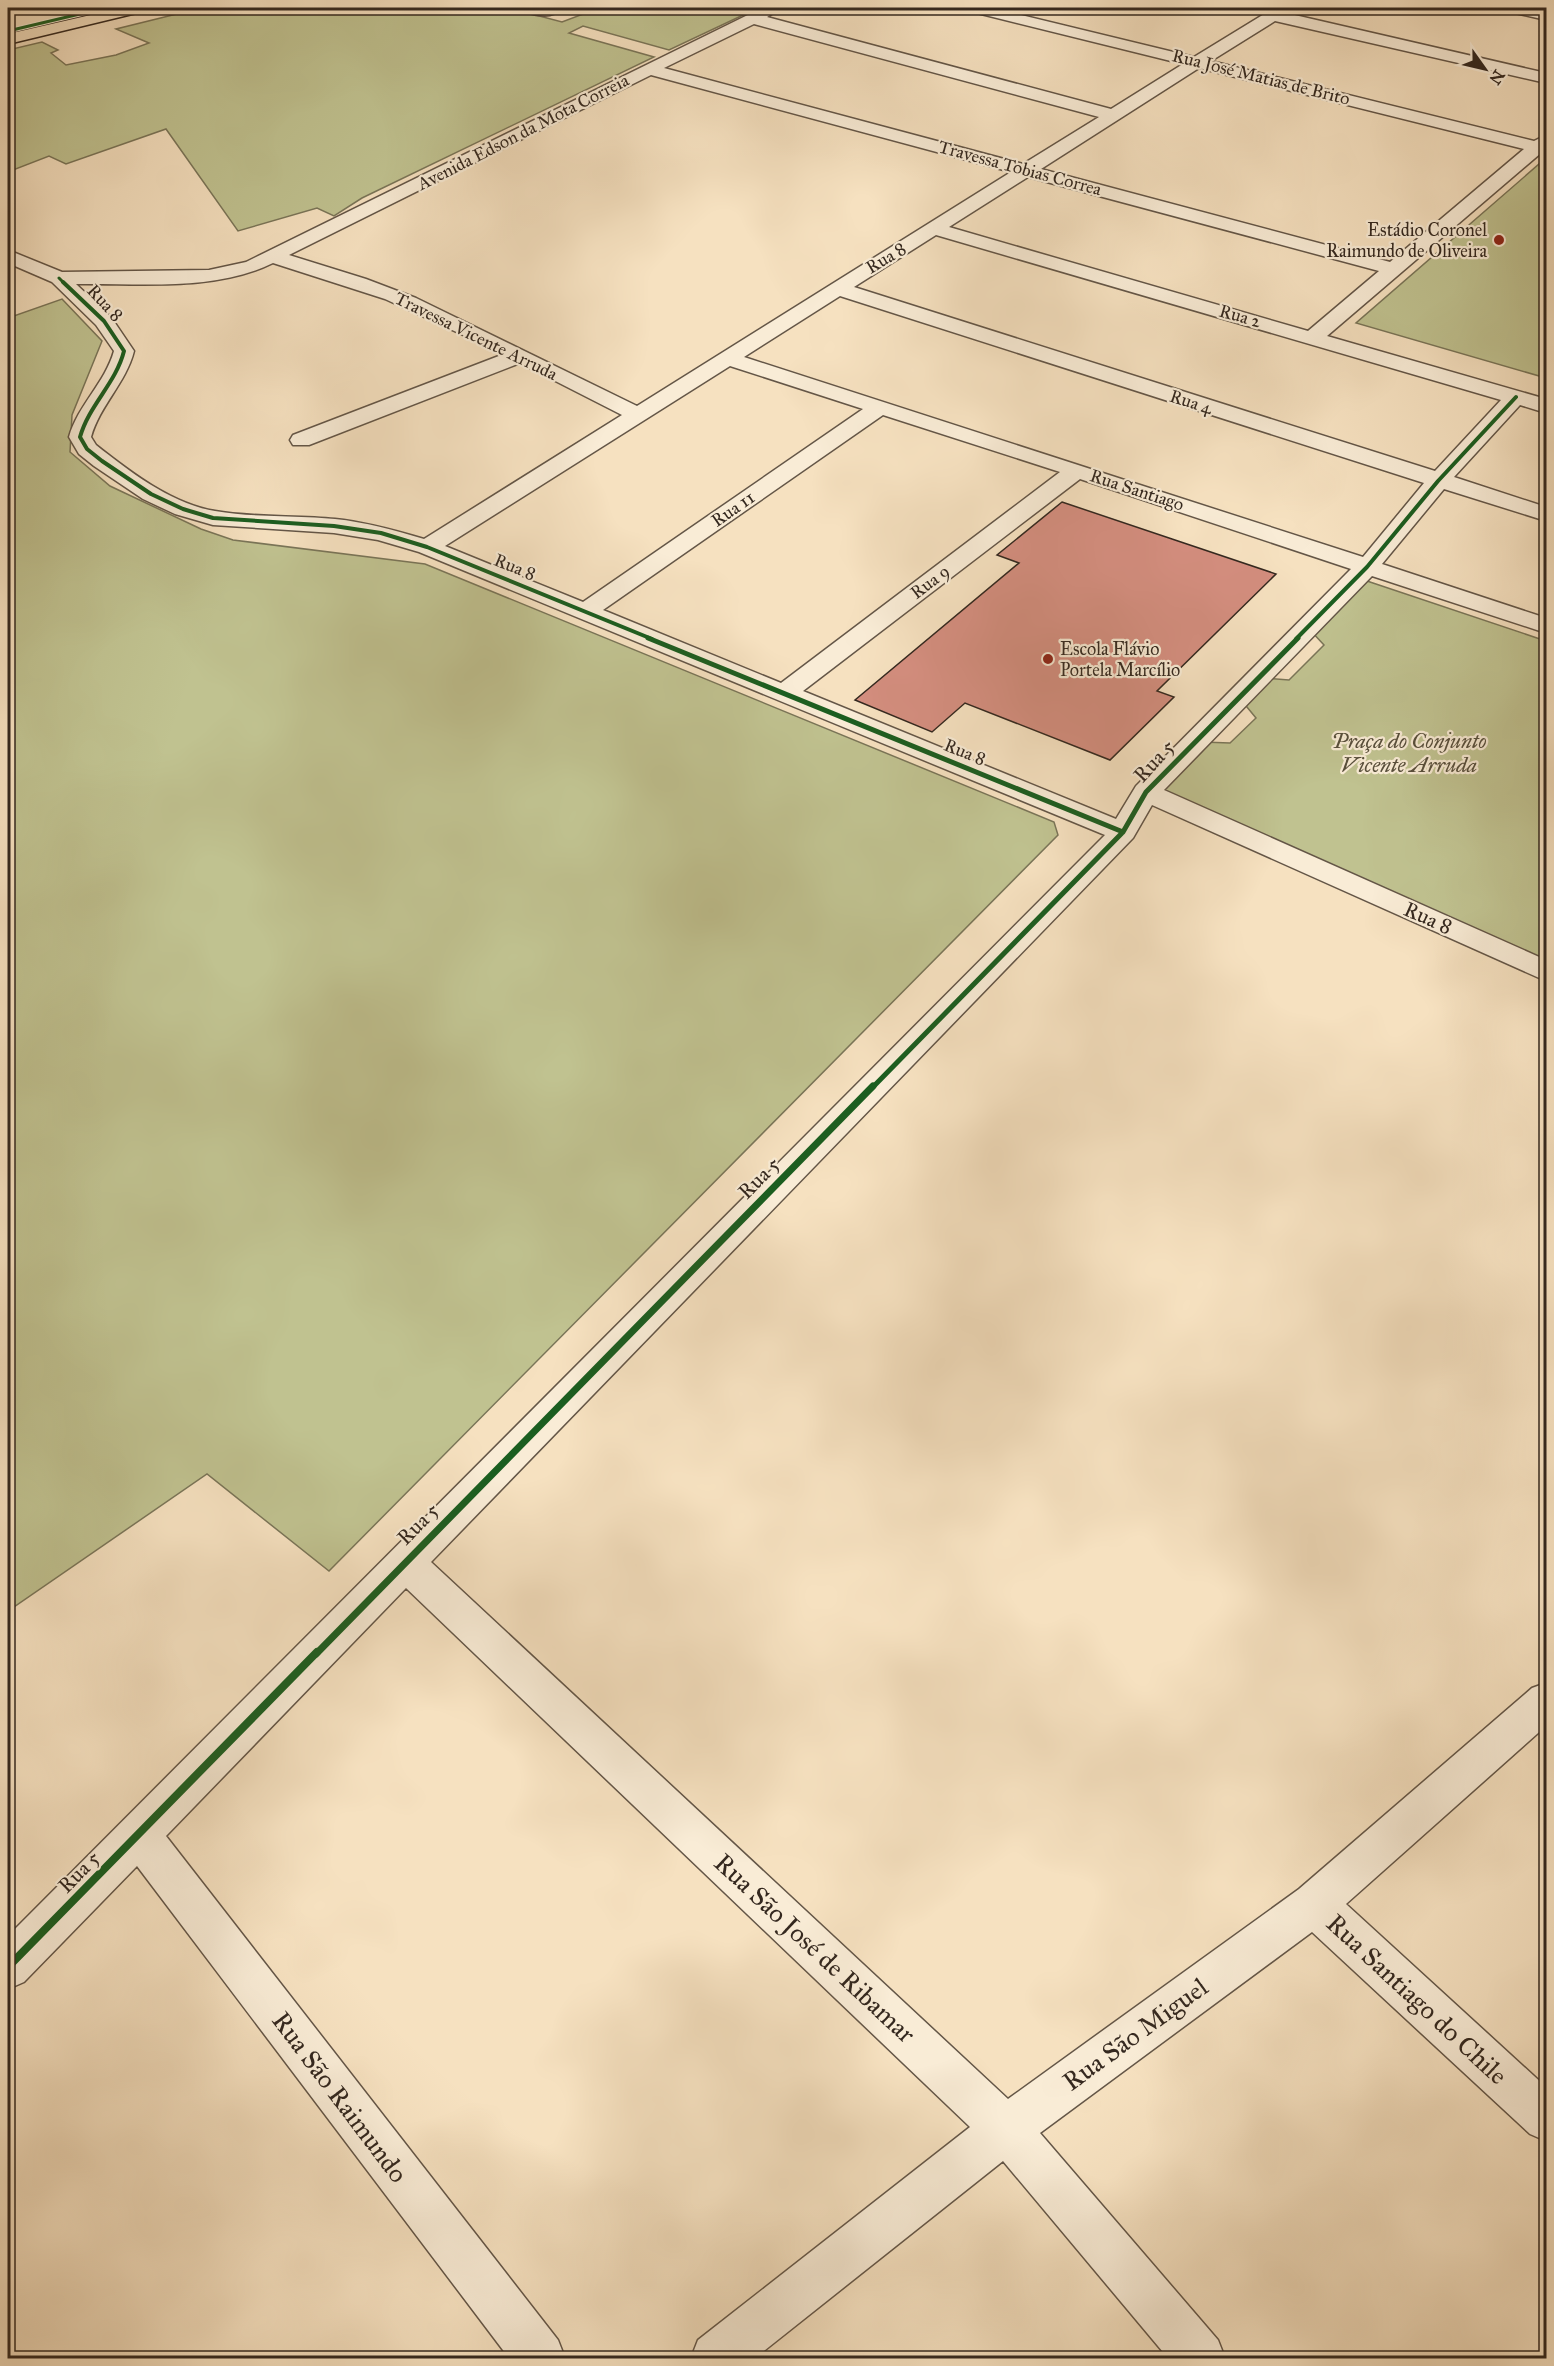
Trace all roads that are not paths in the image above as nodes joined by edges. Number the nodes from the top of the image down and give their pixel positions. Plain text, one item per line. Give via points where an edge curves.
1 (87, 8) edge
2 (139, 8) edge
3 (526, 8) edge
4 (555, 8) edge
5 (773, 8) edge
6 (975, 8) edge
7 (1512, 8) edge
8 (1278, 11) edge
9 (1546, 15) edge
10 (752, 18) junction
11 (8, 27) edge
12 (8, 39) edge
13 (1198, 62) junction
14 (648, 69) junction
15 (1546, 78) edge
16 (1113, 115) junction
17 (1544, 145) edge
18 (1027, 170) junction
19 (934, 229) junction
20 (8, 256) edge
21 (274, 257) junction
22 (1393, 269) junction
23 (59, 278) junction
24 (836, 288) junction
25 (1313, 337) junction
26 (519, 356) junction
27 (727, 358) junction
28 (1516, 397) junction
29 (1546, 405) edge
30 (881, 406) junction
31 (639, 415) junction
32 (300, 440) dead end
33 (1077, 470) junction
34 (1438, 481) junction
35 (1546, 514) edge
36 (427, 547) junction
37 (1366, 567) junction
38 (585, 612) junction
39 (1546, 627) edge
40 (783, 694) junction
41 (1146, 792) junction
42 (1123, 832) junction
43 (1546, 971) edge
44 (404, 1561) junction
45 (1546, 1701) edge
46 (139, 1835) junction
47 (1314, 1904) junction
48 (8, 1967) edge
49 (1546, 2118) edge
50 (1006, 2129) junction
51 (540, 2358) edge
52 (716, 2358) edge
53 (1200, 2358) edge

1 - 11 main road
2 - 12 main road
3 - 4 street via 543,12
5 - 10 street, Avenida Edson da Mota Correia
6 - 13 street, Rua José Matias de Brito
7 - 9 street
8 - 13 street, Rua 8
8 - 15 street
10 - 14 street, Avenida Edson da Mota Correia
10 - 16 street
13 - 16 street, Rua 8
13 - 17 street, Rua José Matias de Brito
14 - 18 street, Travessa Tobias Correa
14 - 21 street, Avenida Edson da Mota Correia
16 - 18 street, Rua 8
17 - 22 street
18 - 19 street, Rua 8
18 - 22 street, Travessa Tobias Correa
19 - 24 street, Rua 8
19 - 25 street, Rua 2
20 - 23 street
21 - 23 street, Avenida Edson da Mota Correia via 230,273 209,276
21 - 26 street, Travessa Vicente Arruda via 407,301 465,326
22 - 25 street
23 - 36 street, Rua 8 via 104,321 124,351 122,364 82,427 80,437 102,461 151,494 213,518 334,526 381,533
24 - 27 street, Rua 8
24 - 34 street, Rua 4
25 - 28 street, Rua 2
26 - 31 street, Travessa Vicente Arruda
26 - 32 street
27 - 30 street, Rua Santiago
27 - 31 street, Rua 8
28 - 29 street, Rua 2
28 - 34 street, Rua 5
30 - 33 street, Rua Santiago
30 - 38 street, Rua 11
31 - 36 street, Rua 8
33 - 37 street, Rua Santiago
33 - 40 street, Rua 9
34 - 35 street, Rua 4
34 - 37 street, Rua 5
36 - 38 street, Rua 8
37 - 39 street, Rua Santiago
37 - 41 street, Rua 5
38 - 40 street, Rua 8
40 - 42 street, Rua 8
41 - 42 street, Rua 5
41 - 43 street, Rua 8
42 - 44 street, Rua 5
44 - 46 street, Rua 5
44 - 50 street, Rua São José de Ribamar
45 - 47 street, Rua São Miguel
46 - 48 street, Rua 5
46 - 51 street, Rua São Raimundo
47 - 49 street, Rua Santiago do Chile
47 - 50 street, Rua São Miguel
50 - 52 street, Rua São Miguel
50 - 53 street, Rua São José de Ribamar

